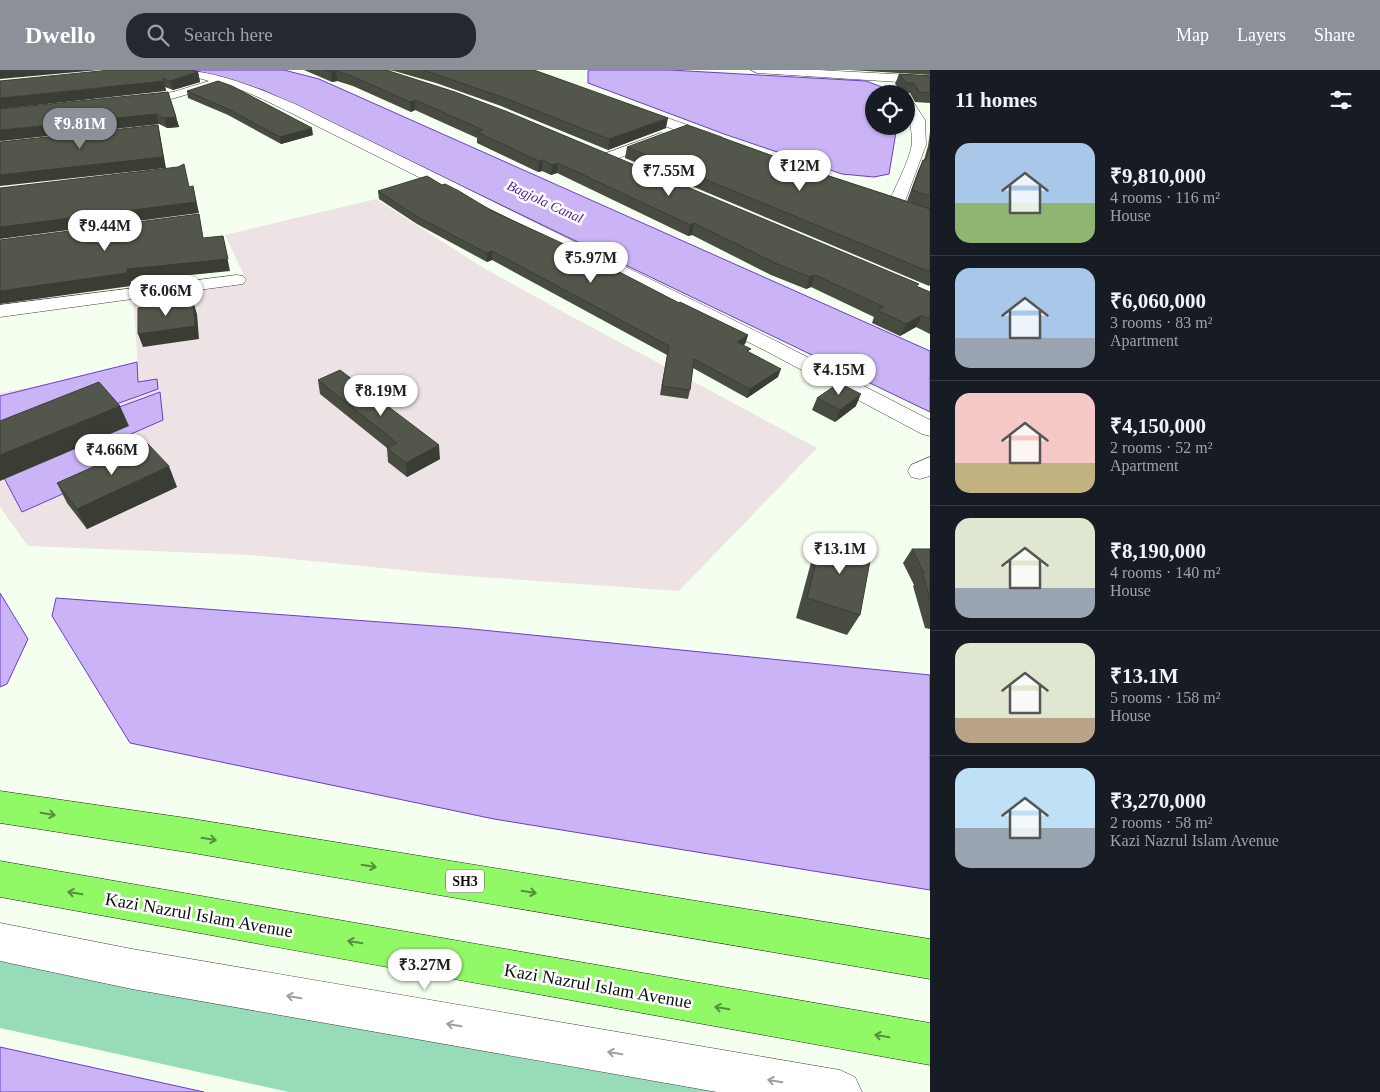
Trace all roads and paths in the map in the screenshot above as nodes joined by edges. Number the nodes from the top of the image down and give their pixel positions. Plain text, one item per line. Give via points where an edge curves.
1 (181, 70) edge
2 (757, 70) edge
3 (869, 70) edge
4 (882, 78) junction
5 (930, 80) edge
6 (222, 81) junction
7 (890, 85) edge
8 (115, 103) edge
9 (621, 105) edge
10 (915, 115) edge
11 (924, 126) edge
12 (684, 128) junction
13 (732, 146) edge
14 (589, 151) edge
15 (606, 158) junction
16 (623, 166) edge
17 (880, 199) edge
18 (237, 280) dead end
19 (0, 311) edge
20 (930, 429) edge
21 (0, 807) edge
22 (0, 879) edge
23 (0, 942) edge
24 (930, 959) edge
25 (930, 1044) edge
26 (840, 1092) edge

1 - 6 street
2 - 4 street
3 - 4 street
4 - 5 street
4 - 7 street
6 - 8 street via 174,96
6 - 20 street via 290,107 425,173
9 - 12 street
10 - 11 street
11 - 17 street via 901,206
12 - 13 street
12 - 15 street
14 - 15 street
15 - 16 street
18 - 19 street
21 -> 24 main road, SH3 via 193,836
25 -> 22 main road, Kazi Nazrul Islam Avenue
26 -> 23 street via 132,969

